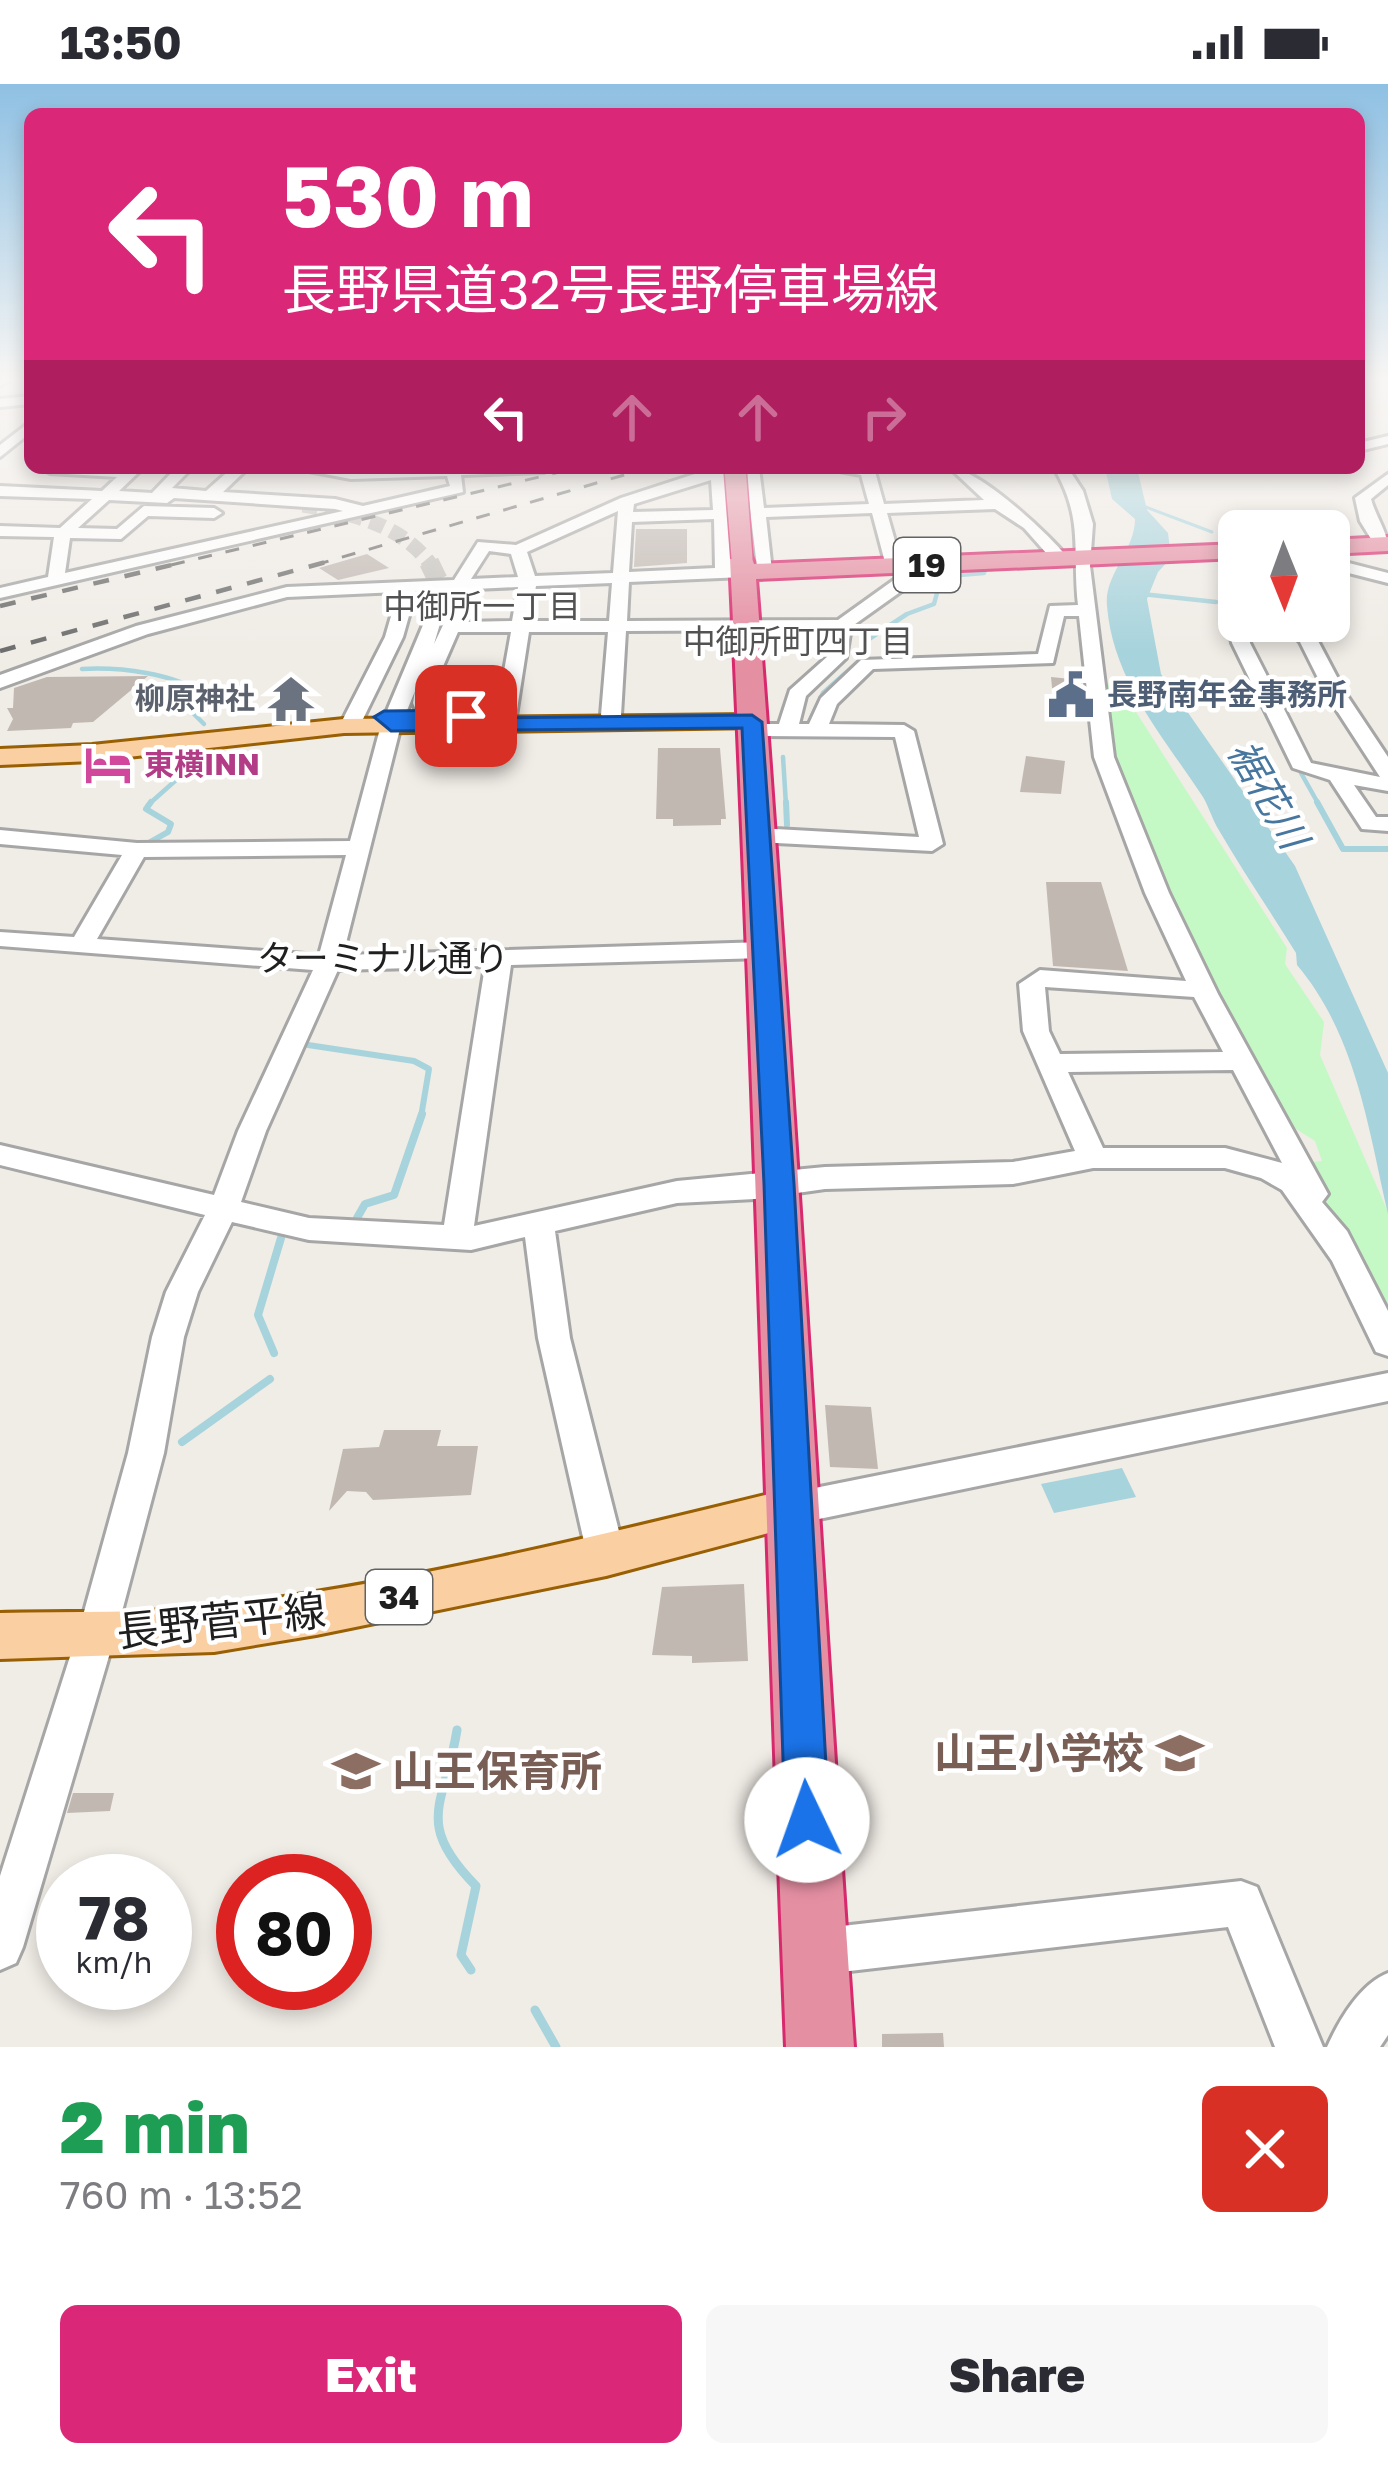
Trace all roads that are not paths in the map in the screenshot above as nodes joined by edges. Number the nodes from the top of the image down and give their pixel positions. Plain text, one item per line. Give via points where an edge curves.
1 (1374, 470) edge
2 (46, 474) edge
3 (130, 474) edge
4 (178, 474) edge
5 (234, 474) edge
6 (304, 474) edge
7 (351, 474) edge
8 (454, 474) edge
9 (717, 474) edge
10 (729, 474) edge
11 (731, 474) edge
12 (753, 474) edge
13 (869, 474) edge
14 (964, 474) edge
15 (1065, 474) edge
16 (28, 492) junction
17 (0, 494) edge
18 (210, 495) junction
19 (102, 499) junction
20 (335, 504) junction
21 (998, 504) junction
22 (878, 508) junction
23 (626, 509) junction
24 (294, 510) junction
25 (363, 511) junction
26 (193, 512) junction
27 (756, 513) junction
28 (723, 514) junction
29 (0, 531) edge
30 (121, 533) junction
31 (61, 542) junction
32 (1386, 544) edge
33 (1350, 546) edge
34 (29, 548) dead end
35 (204, 548) junction
36 (518, 550) junction
37 (1218, 552) edge
38 (1078, 558) junction
39 (944, 564) junction
40 (126, 565) junction
41 (894, 566) junction
42 (742, 568) junction
43 (1350, 568) edge
44 (621, 577) junction
45 (1388, 578) edge
46 (528, 580) junction
47 (56, 581) junction
48 (441, 585) junction
49 (0, 593) edge
50 (1088, 611) junction
51 (747, 623) junction
52 (619, 625) junction
53 (842, 625) junction
54 (521, 626) junction
55 (452, 627) junction
56 (1241, 642) edge
57 (1310, 642) edge
58 (1, 682) edge
59 (1262, 691) junction
60 (1336, 694) junction
61 (0, 698) edge
62 (611, 715) junction
63 (427, 716) junction
64 (506, 716) junction
65 (353, 719) junction
66 (389, 720) junction
67 (752, 721) junction
68 (787, 731) junction
69 (816, 732) junction
70 (0, 748) edge
71 (0, 757) edge
72 (1388, 772) edge
73 (1339, 778) junction
74 (1388, 785) edge
75 (1388, 824) edge
76 (759, 835) junction
77 (0, 837) edge
78 (358, 848) junction
79 (136, 850) junction
80 (0, 939) edge
81 (81, 945) junction
82 (767, 950) junction
83 (499, 959) junction
84 (329, 963) junction
85 (1203, 990) junction
86 (1239, 1061) junction
87 (1049, 1063) junction
88 (0, 1155) edge
89 (1093, 1158) junction
90 (779, 1184) junction
91 (224, 1210) junction
92 (539, 1225) junction
93 (458, 1237) junction
94 (1344, 1255) junction
95 (1388, 1343) edge
96 (1388, 1387) edge
97 (790, 1509) junction
98 (606, 1555) junction
99 (96, 1634) junction
100 (0, 1636) edge
101 (0, 1948) edge
102 (814, 1952) junction
103 (1388, 1996) edge
104 (820, 2047) edge
105 (1299, 2047) edge
106 (1351, 2047) edge

1 - 32 street via 1363,505
2 - 16 street
3 - 19 street
4 - 18 street via 159,491
5 - 18 street
6 - 24 street
7 - 20 street
8 - 25 street via 458,489
9 - 23 street
10 - 28 street
11 - 42 highway, bridge
12 - 27 street
13 - 22 street
14 - 21 street
15 - 38 street via 1085,524
16 - 17 street
16 - 19 street
17 - 19 street
18 - 24 street
19 - 24 street
19 - 31 street
20 - 24 street
20 - 25 street
21 - 22 street
21 - 38 street
22 - 27 street
22 - 41 street
23 - 28 street
23 - 36 street
23 - 44 street
24 - 25 street
24 - 26 street
24 - 35 street
26 - 30 street via 144,511
26 - 35 street via 179,528
27 - 42 street
28 - 42 street via 726,566
29 - 31 street
30 - 31 street
30 - 40 street
31 - 34 street
31 - 47 street
32 - 33 highway
35 - 40 street
36 - 46 street
36 - 48 street via 484,545
37 - 38 highway, 19
38 - 39 highway, 19
38 - 50 street
39 - 41 highway, 19
39 - 53 street via 904,580
40 - 47 street
41 - 42 highway, 19
42 - 44 street
42 - 51 highway
43 - 45 street
44 - 46 street
44 - 52 street
46 - 48 street
46 - 54 street
47 - 49 street
48 - 55 street via 465,607
48 - 58 street via 279,593 142,630
48 - 65 street via 406,605
48 - 66 street via 381,699
50 - 69 street via 1056,610 1046,659 868,664 828,702
50 - 85 street via 1104,757
51 - 52 street
51 - 53 street
51 - 67 highway
52 - 54 street
52 - 62 street
53 - 68 street via 837,658 797,694
54 - 55 street
54 - 64 street
55 - 63 street via 423,692
56 - 59 street
57 - 60 street
58 - 61 street
59 - 60 street
59 - 73 street via 1303,769
60 - 72 street
62 - 64 main road
62 - 67 main road
63 - 64 main road
63 - 66 main road
65 - 66 main road
65 - 70 main road
66 - 67 main road
66 - 71 main road
66 - 78 street
67 - 68 street
67 - 76 highway
68 - 69 street
69 - 76 street via 904,731 932,844
73 - 74 street
73 - 75 street via 1370,824
76 - 82 highway
77 - 79 street
78 - 79 street
78 - 84 street
79 - 81 street
80 - 81 street, ターミナル通り
81 - 84 street, ターミナル通り
82 - 83 street, ターミナル通り
82 - 90 highway
83 - 84 street, ターミナル通り
83 - 93 street
84 - 91 street
85 - 86 street
85 - 87 street via 1040,978 1032,984 1036,1031
86 - 87 street
86 - 94 street
87 - 89 street
88 - 91 street
89 - 90 street via 1012,1173
89 - 94 street via 1225,1158 1270,1170 1292,1182
90 - 92 street via 677,1192
90 - 97 highway
91 - 93 street via 309,1229
91 - 99 street via 168,1337
92 - 93 street
92 - 98 street via 554,1338
94 - 95 street
96 - 97 street
97 - 98 main road, 長野菅平線 / 34
97 - 102 highway
98 - 99 main road, 長野菅平線 / 34 via 294,1617
99 - 100 main road, 長野菅平線 / 34
99 - 101 street
102 - 104 highway
102 - 105 street via 1241,1904
103 - 106 street

